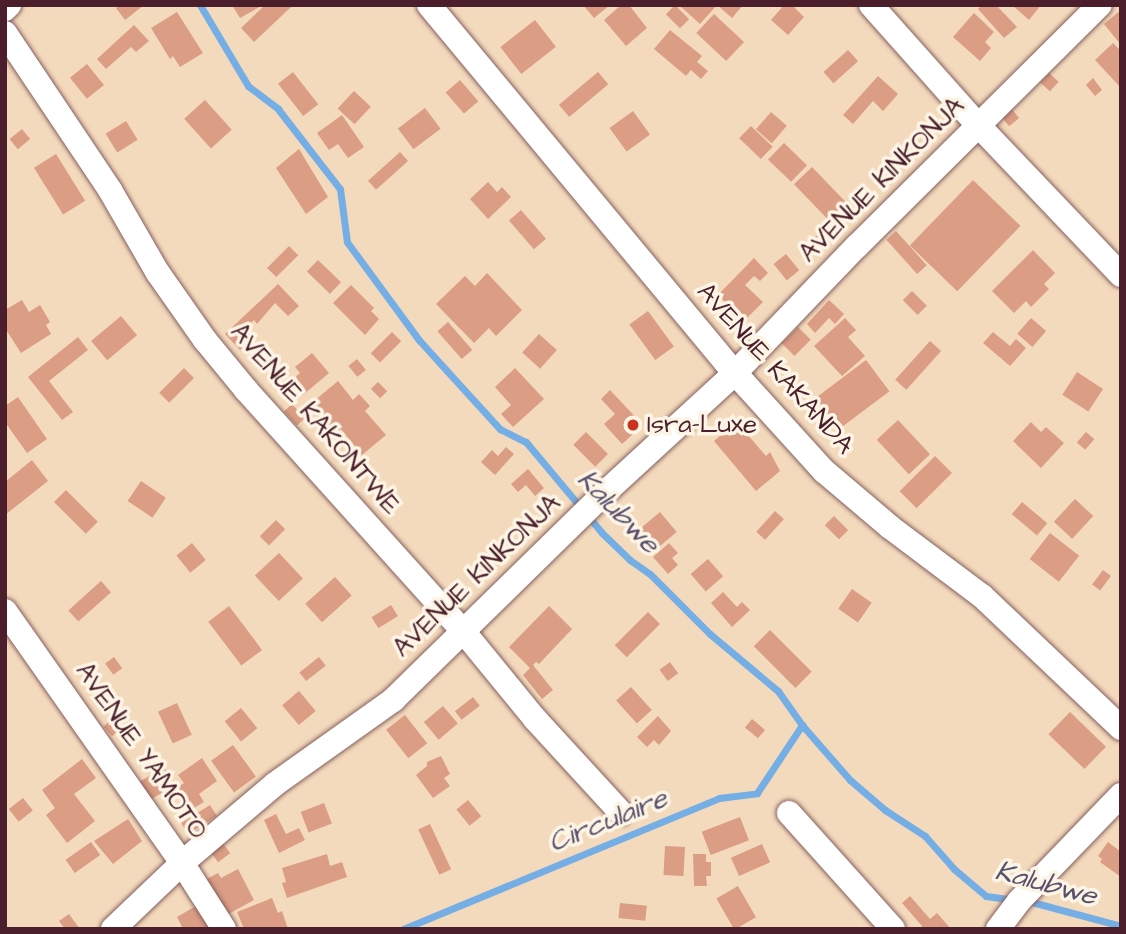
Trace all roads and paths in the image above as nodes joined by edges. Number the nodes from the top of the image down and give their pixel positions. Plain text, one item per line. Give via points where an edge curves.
1 (429, 5) edge
2 (871, 5) edge
3 (1100, 5) edge
4 (5, 33) edge
5 (978, 125) junction
6 (1121, 275) edge
7 (735, 373) junction
8 (5, 611) edge
9 (463, 631) junction
10 (1121, 728) edge
11 (1121, 795) edge
12 (621, 813) dead end
13 (789, 813) dead end
14 (182, 863) junction
15 (113, 929) edge
16 (224, 929) edge
17 (893, 929) edge
18 (998, 929) edge

1 - 7 street, AVENUE KAKANDA
2 - 5 street
3 - 5 street, AVENUE KINKONJA
4 - 9 street, AVENUE KAKONTWE via 205,340
5 - 6 street
5 - 7 street, AVENUE KINKONJA
7 - 9 street, AVENUE KINKONJA
7 - 10 street, AVENUE KAKANDA via 824,471 982,596
8 - 14 street, AVENUE YAMOTO
9 - 12 street, AVENUE KAKONTWE
9 - 14 street, AVENUE KINKONJA via 393,700 275,784
11 - 18 street
13 - 17 street
14 - 15 street, AVENUE KINKONJA
14 - 16 street, AVENUE YAMOTO

